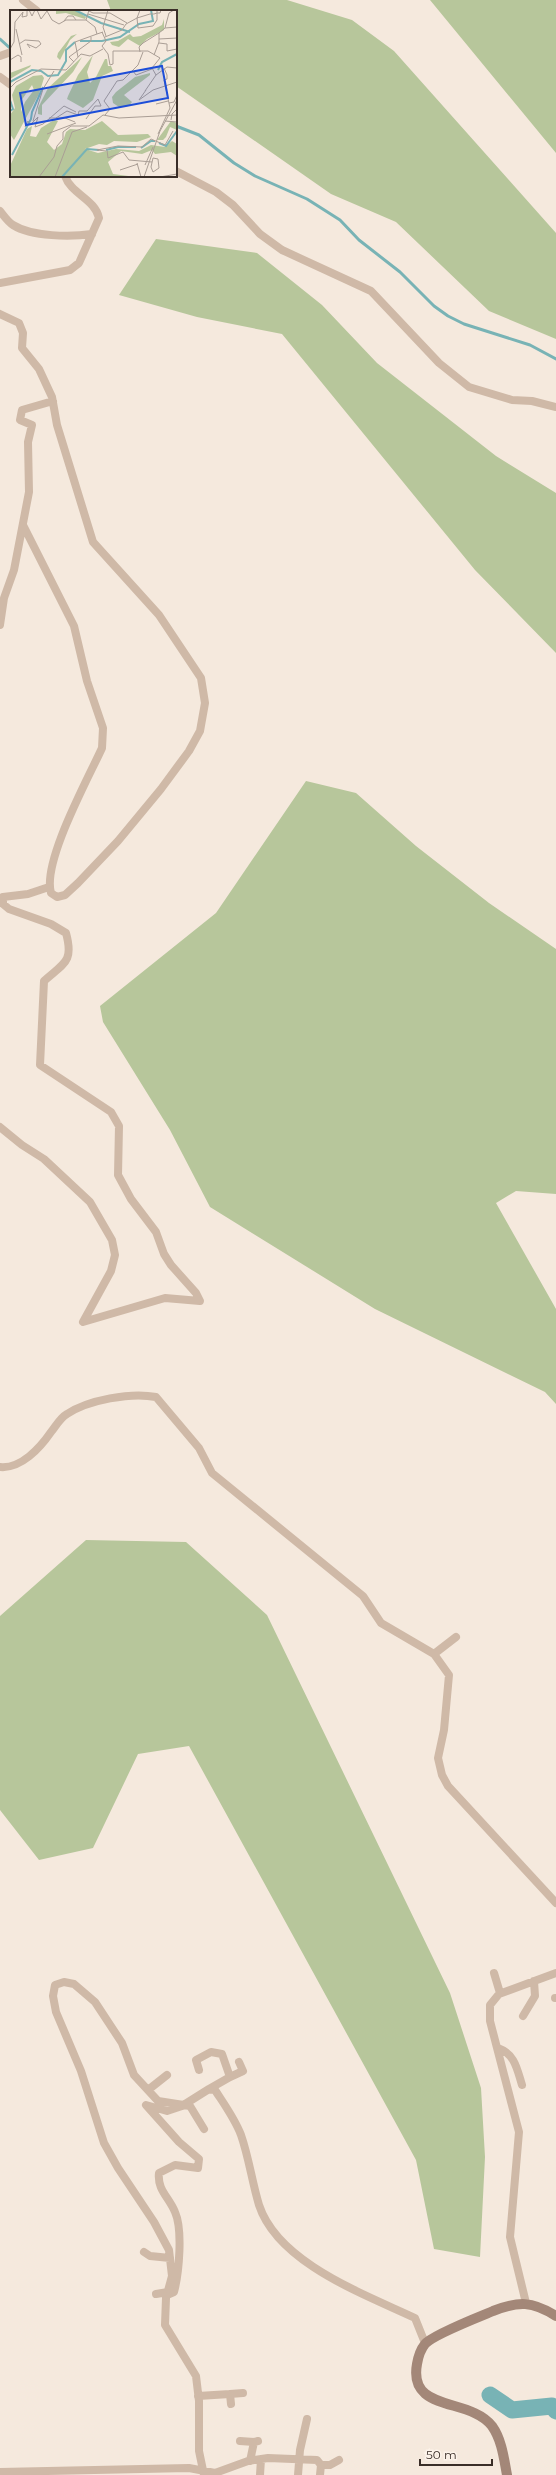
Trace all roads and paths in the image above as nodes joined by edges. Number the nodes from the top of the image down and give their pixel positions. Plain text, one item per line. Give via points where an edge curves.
1 (23, 0) edge
2 (36, 10) edge
3 (10, 52) edge
4 (0, 56) edge
5 (0, 77) edge
6 (10, 84) edge
7 (177, 172) edge
8 (66, 177) edge
9 (0, 211) edge
10 (92, 234) junction
11 (0, 283) edge
12 (0, 314) edge
13 (53, 401) junction
14 (556, 407) edge
15 (23, 525) junction
16 (0, 625) edge
17 (49, 887) junction
18 (0, 1127) edge
19 (0, 1468) edge
20 (456, 1637) dead end
21 (434, 1654) junction
22 (556, 1903) edge
23 (494, 1973) dead end
24 (556, 1973) edge
25 (534, 1981) junction
26 (500, 1993) junction
27 (523, 2016) dead end
28 (498, 2048) junction
29 (239, 2062) dead end
30 (199, 2070) dead end
31 (167, 2075) dead end
32 (230, 2077) junction
33 (522, 2085) dead end
34 (209, 2089) junction
35 (148, 2090) junction
36 (182, 2106) junction
37 (204, 2129) dead end
38 (144, 2252) dead end
39 (170, 2258) junction
40 (156, 2294) dead end
41 (168, 2294) junction
42 (526, 2303) junction
43 (556, 2316) edge
44 (426, 2343) junction
45 (243, 2393) dead end
46 (230, 2394) junction
47 (198, 2396) junction
48 (231, 2404) dead end
49 (307, 2419) dead end
50 (240, 2441) dead end
51 (260, 2459) junction
52 (300, 2460) junction
53 (339, 2460) dead end
54 (250, 2461) junction
55 (321, 2465) junction
56 (0, 2472) edge
57 (231, 2472) edge
58 (204, 2474) edge
59 (260, 2475) edge
60 (298, 2475) edge
61 (320, 2475) edge
62 (507, 2475) edge

1 - 2 street
3 - 4 street
5 - 6 street
7 - 14 street via 216,192 233,205 260,234 282,250 371,291 439,363 469,387 512,400 532,401
8 - 10 street via 72,189 98,213 97,225
9 - 10 street via 12,225 31,232 50,235
10 - 11 street via 75,267
12 - 13 street via 19,323 23,333 22,348 39,369
13 - 15 street via 22,410 20,420 32,425 28,442 29,492
13 - 17 street via 57,425 93,542 159,615 201,678 205,703 200,731 189,751 118,841 65,895 57,897 51,893
15 - 16 street
15 - 17 street via 74,626 87,681 103,728 102,748 59,843 52,864
17 - 18 street via 28,894 3,897 3,904 9,909 66,932 70,948 68,959 44,981 40,1065 111,1112 119,1126 118,1175 131,1199 154,1228 171,1266 196,1293 200,1301 165,1298 83,1322 110,1271 114,1255 112,1240 90,1202 44,1159
19 - 21 street via 7,1468 22,1461 36,1450 66,1414 83,1406 136,1394 156,1397 199,1448 212,1473 363,1596 381,1623
20 - 21 street
21 - 22 street via 449,1675 444,1730 438,1758 442,1775 448,1786
23 - 26 street
24 - 25 street
25 - 26 street
25 - 27 street via 535,1996
26 - 28 street via 490,2005 490,2021
28 - 33 street via 507,2051 515,2062
28 - 42 street via 519,2132 510,2237
29 - 32 street via 243,2072
30 - 32 street via 196,2060 211,2052 222,2054
31 - 35 street
32 - 34 street
34 - 36 street
34 - 44 street via 215,2090 240,2133 259,2206 272,2232 294,2254 341,2282 415,2318
35 - 36 street via 158,2101
35 - 39 street via 134,2075 122,2043 95,2002 74,1984 64,1982 55,1985 52,1996 56,2012 81,2071 104,2143 154,2222 169,2250
36 - 37 street via 190,2106
36 - 41 street via 167,2111 146,2105 179,2142 199,2159 198,2168 175,2165 159,2173 158,2183 176,2212 179,2251 178,2276 174,2292
38 - 39 street via 150,2256
39 - 41 street via 172,2276
40 - 41 street
41 - 47 street via 165,2325 196,2376
42 - 43 street
42 - 44 street via 494,2311
44 - 62 street via 418,2360 415,2377 420,2390 433,2398 483,2418 492,2426 500,2440
45 - 46 street
46 - 47 street
46 - 48 street
47 - 58 street via 199,2451
49 - 52 street
50 - 54 street via 256,2441
51 - 52 street
51 - 54 street
51 - 59 street
52 - 55 street via 317,2460
52 - 60 street
53 - 55 street via 330,2466
54 - 57 street
55 - 61 street
56 - 58 street via 189,2468
57 - 58 street

